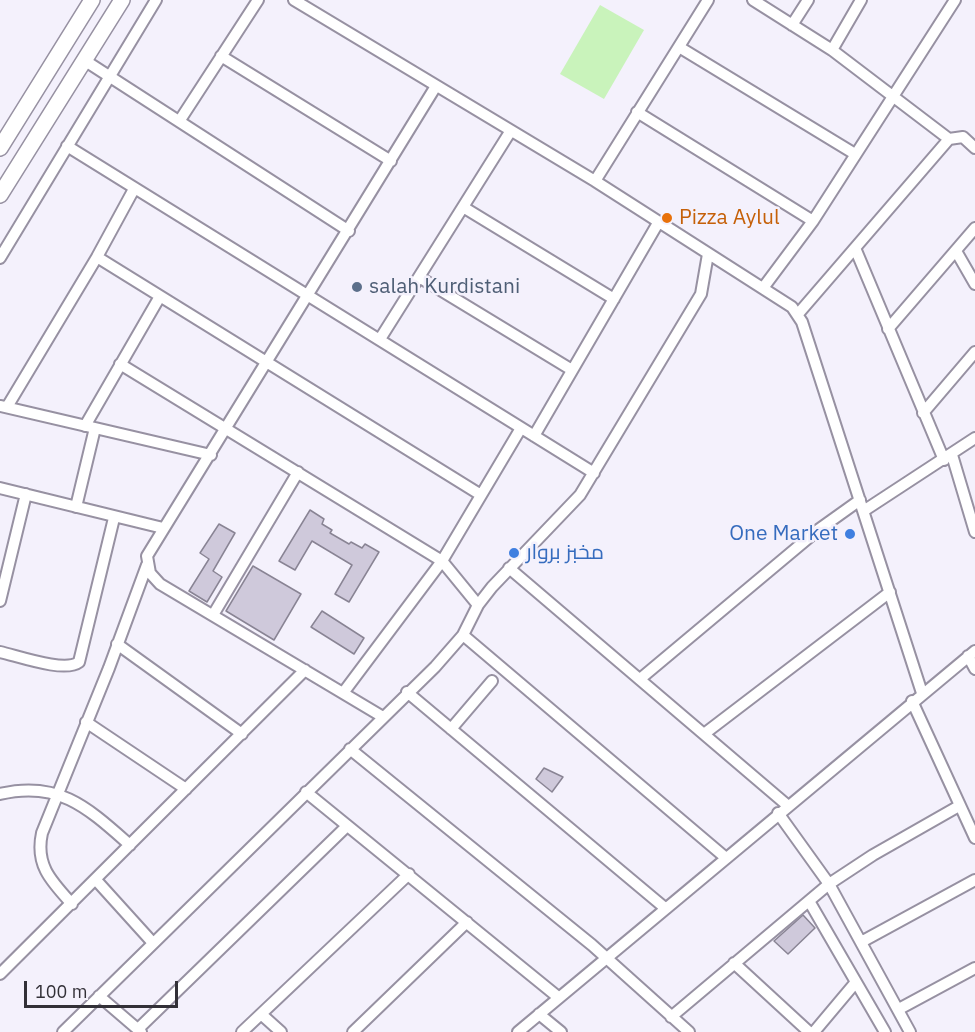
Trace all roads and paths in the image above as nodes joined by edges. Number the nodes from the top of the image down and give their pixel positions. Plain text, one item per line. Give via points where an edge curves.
1 (92, 0) edge
2 (122, 0) edge
3 (156, 0) edge
4 (258, 0) edge
5 (294, 0) edge
6 (708, 0) edge
7 (753, 0) edge
8 (808, 0) edge
9 (861, 0) edge
10 (955, 0) edge
11 (792, 25) junction
12 (679, 47) junction
13 (832, 50) junction
14 (221, 56) junction
15 (84, 60) junction
16 (108, 76) junction
17 (436, 86) junction
18 (895, 96) junction
19 (637, 112) junction
20 (180, 120) junction
21 (510, 132) junction
22 (949, 139) junction
23 (67, 146) junction
24 (0, 148) edge
25 (975, 148) edge
26 (855, 154) junction
27 (391, 161) junction
28 (6, 173) edge
29 (595, 181) junction
30 (134, 189) junction
31 (0, 195) edge
32 (463, 207) junction
33 (813, 221) junction
34 (658, 223) junction
35 (975, 228) edge
36 (349, 231) junction
37 (855, 248) junction
38 (956, 251) junction
39 (708, 254) junction
40 (97, 257) junction
41 (0, 258) edge
42 (419, 277) junction
43 (975, 284) edge
44 (763, 288) junction
45 (309, 294) junction
46 (159, 298) junction
47 (614, 299) junction
48 (798, 314) junction
49 (888, 329) junction
50 (380, 339) junction
51 (975, 352) edge
52 (268, 362) junction
53 (120, 364) junction
54 (572, 370) junction
55 (3, 406) edge
56 (923, 413) junction
57 (90, 427) junction
58 (227, 428) junction
59 (521, 428) junction
60 (534, 436) junction
61 (975, 438) edge
62 (211, 455) junction
63 (948, 457) junction
64 (298, 472) junction
65 (594, 473) junction
66 (0, 488) edge
67 (26, 494) junction
68 (481, 495) junction
69 (862, 505) junction
70 (76, 507) junction
71 (114, 518) junction
72 (163, 528) junction
73 (975, 532) edge
74 (442, 561) junction
75 (147, 565) junction
76 (509, 568) junction
77 (4, 570) edge
78 (890, 592) junction
79 (0, 601) edge
80 (478, 605) junction
81 (213, 615) junction
82 (463, 635) junction
83 (117, 644) junction
84 (0, 652) edge
85 (972, 654) edge
86 (975, 669) edge
87 (305, 670) junction
88 (640, 679) junction
89 (492, 681) dead end
90 (407, 692) junction
91 (343, 693) junction
92 (921, 693) junction
93 (912, 701) junction
94 (383, 717) junction
95 (86, 722) junction
96 (451, 729) junction
97 (242, 734) junction
98 (704, 734) junction
99 (350, 749) junction
100 (186, 789) junction
101 (306, 792) junction
102 (0, 794) edge
103 (58, 794) junction
104 (787, 805) junction
105 (959, 807) junction
106 (778, 813) junction
107 (347, 826) junction
108 (975, 838) edge
109 (130, 845) junction
110 (726, 858) junction
111 (409, 874) junction
112 (96, 880) junction
113 (975, 880) edge
114 (830, 884) junction
115 (809, 901) junction
116 (72, 904) junction
117 (665, 908) junction
118 (467, 922) junction
119 (862, 941) junction
120 (153, 943) junction
121 (605, 960) junction
122 (734, 963) junction
123 (975, 968) edge
124 (0, 974) edge
125 (856, 982) junction
126 (99, 996) junction
127 (558, 997) junction
128 (899, 1009) junction
129 (261, 1014) junction
130 (539, 1014) junction
131 (670, 1017) junction
132 (140, 1031) edge
133 (63, 1032) edge
134 (242, 1032) edge
135 (281, 1032) edge
136 (353, 1032) edge
137 (518, 1032) edge
138 (561, 1032) edge
139 (688, 1032) edge
140 (809, 1032) edge
141 (814, 1032) edge
142 (885, 1032) edge
143 (910, 1032) edge

1 - 24 main road
2 - 15 main road
3 - 16 street
4 - 14 street
5 - 17 street
6 - 12 street
7 - 11 street
8 - 11 street
9 - 13 street
10 - 18 street
11 - 13 street
12 - 19 street
12 - 26 street
13 - 18 street
14 - 20 street
14 - 27 street
15 - 16 street
15 - 28 main road
16 - 20 street
16 - 23 street
17 - 21 street
17 - 27 street
18 - 22 street
18 - 26 street
19 - 29 street
19 - 33 street
20 - 36 street
21 - 29 street
21 - 32 street
22 - 25 street via 963,137
22 - 37 street
23 - 30 street
23 - 41 street
26 - 33 street
27 - 36 street
28 - 31 main road
29 - 34 street
30 - 40 street
30 - 45 street
32 - 42 street
32 - 47 street
33 - 44 street
34 - 39 street
34 - 47 street
35 - 38 street
36 - 45 street
37 - 48 street
37 - 49 street
38 - 43 street
38 - 49 street
39 - 44 street
39 - 65 street via 701,294
40 - 46 street
40 - 55 street
42 - 50 street
42 - 54 street
44 - 48 street
45 - 50 street
45 - 52 street
46 - 52 street
46 - 53 street
47 - 54 street
48 - 69 street
49 - 56 street
50 - 59 street
51 - 56 street
52 - 58 street
52 - 68 street
53 - 57 street
53 - 58 street
54 - 60 street
55 - 57 street
56 - 63 street
57 - 62 street
57 - 70 street
58 - 62 street
58 - 64 street
59 - 60 street
59 - 68 street
60 - 65 street
61 - 63 street
62 - 72 street
63 - 69 street
63 - 73 street
64 - 74 street
64 - 81 street
65 - 76 street via 580,495
66 - 67 street
67 - 70 street
67 - 77 street
68 - 74 street
69 - 78 street
69 - 88 street via 818,530
70 - 71 street
71 - 72 street
71 - 84 street via 79,662 58,666
72 - 75 street via 150,549
74 - 80 street
74 - 91 street
75 - 81 street via 160,584
75 - 83 street
76 - 80 street
76 - 88 street
77 - 79 street
78 - 92 street
78 - 98 street
80 - 82 street
81 - 87 street
82 - 90 street
82 - 110 street
83 - 95 street
83 - 97 street
85 - 86 street
85 - 92 street
87 - 91 street
87 - 97 street
88 - 98 street
89 - 96 street
90 - 94 street
90 - 96 street
91 - 94 street
92 - 93 street
93 - 104 street
93 - 105 street
94 - 99 street
95 - 100 street
95 - 103 street
96 - 117 street
97 - 100 street
98 - 104 street
99 - 101 street
99 - 121 street
100 - 109 street
101 - 107 street
101 - 120 street
102 - 103 street via 32,789
103 - 109 street via 93,812
103 - 116 street via 39,848 47,876
104 - 106 street
105 - 108 street
105 - 114 street
106 - 110 street
106 - 114 street
107 - 111 street
107 - 132 street
109 - 112 street
110 - 117 street
111 - 118 street
111 - 129 street
112 - 116 street
112 - 120 street
113 - 119 street
114 - 115 street
114 - 119 street
115 - 122 street
115 - 125 street
116 - 124 street
117 - 121 street
118 - 127 street
118 - 136 street
119 - 128 street
120 - 126 street
121 - 127 street
121 - 131 street
122 - 131 street
122 - 140 street
123 - 128 street
125 - 141 street
125 - 142 street
126 - 132 street
126 - 133 street
127 - 130 street
128 - 143 street
129 - 134 street
129 - 135 street
130 - 137 street
130 - 138 street
131 - 139 street

